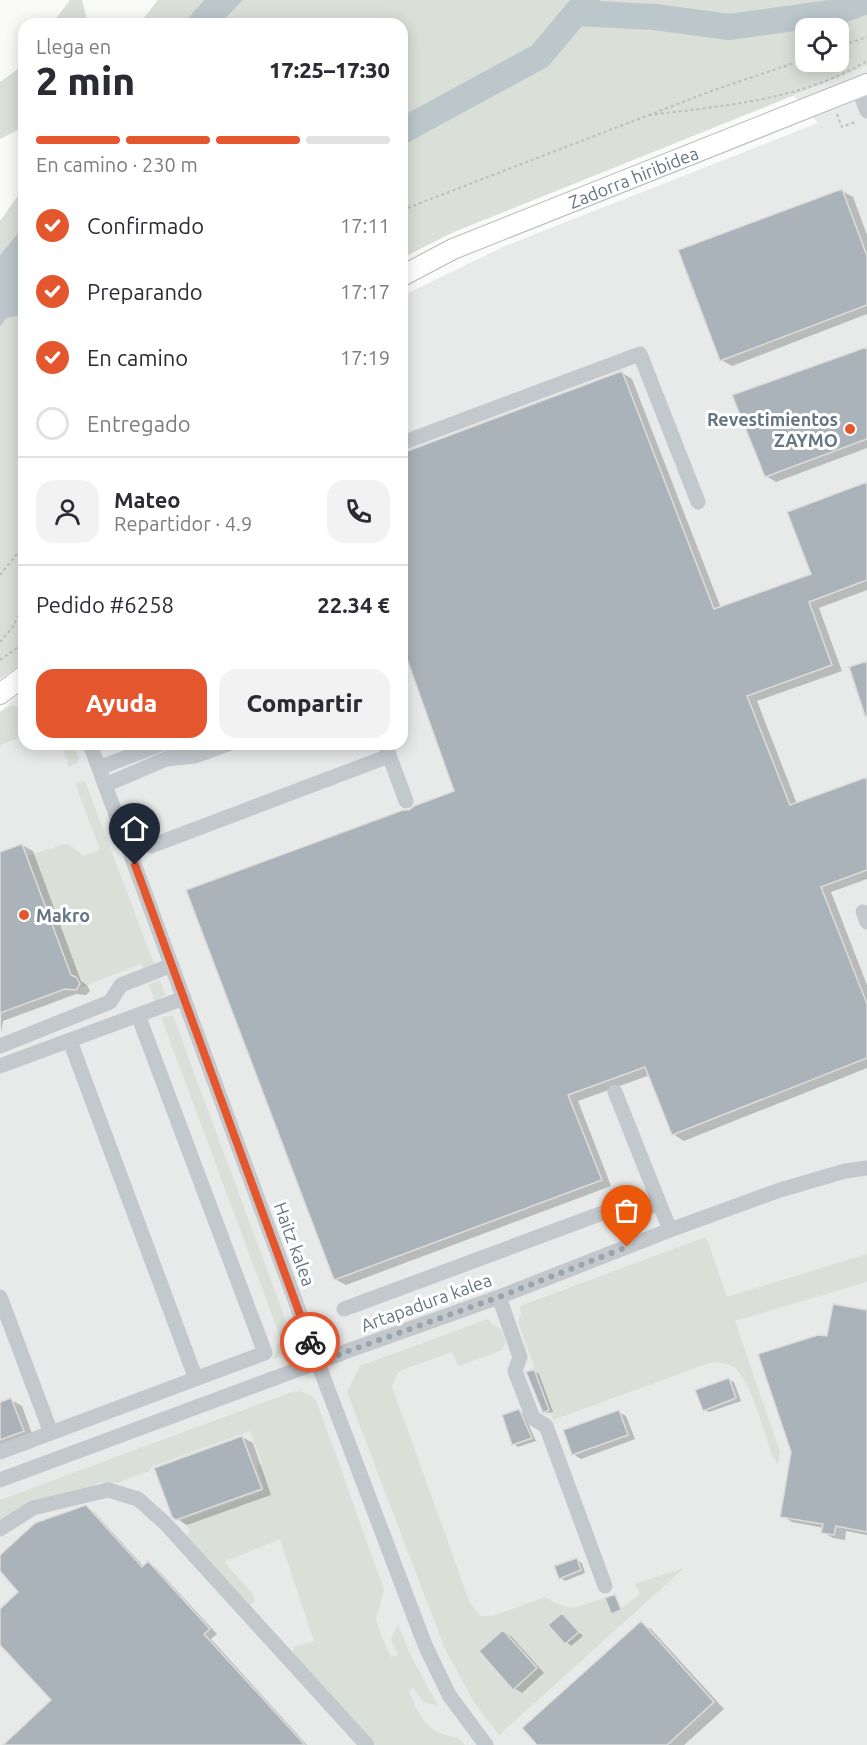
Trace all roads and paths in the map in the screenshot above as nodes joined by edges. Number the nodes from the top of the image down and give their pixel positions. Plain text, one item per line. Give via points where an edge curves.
1 (867, 37) edge
2 (849, 43) edge
3 (867, 61) edge
4 (795, 63) edge
5 (862, 86) edge
6 (867, 111) edge
7 (643, 116) junction
8 (408, 208) edge
9 (408, 273) edge
10 (408, 441) edge
11 (698, 502) dead end
12 (18, 552) edge
13 (0, 575) edge
14 (18, 617) edge
15 (0, 642) edge
16 (18, 647) edge
17 (0, 660) edge
18 (18, 680) edge
19 (0, 694) edge
20 (92, 750) edge
21 (146, 750) edge
22 (179, 750) edge
23 (212, 750) edge
24 (387, 750) edge
25 (166, 759) junction
26 (99, 768) junction
27 (105, 784) junction
28 (406, 801) dead end
29 (150, 846) dead end
30 (172, 965) junction
31 (184, 998) junction
32 (138, 1015) junction
33 (70, 1041) junction
34 (0, 1046) edge
35 (0, 1066) edge
36 (615, 1092) dead end
37 (867, 1168) edge
38 (660, 1204) junction
39 (670, 1230) junction
40 (0, 1297) edge
41 (499, 1297) junction
42 (344, 1309) dead end
43 (318, 1362) junction
44 (196, 1378) junction
45 (51, 1433) junction
46 (0, 1452) edge
47 (0, 1480) edge
48 (0, 1529) edge
49 (604, 1586) dead end
50 (366, 1745) edge
51 (486, 1745) edge

1 - 2 path
3 - 7 path via 801,90
4 - 7 path
5 - 6 street
5 - 9 main road, Zadorra hiribidea via 453,249
7 - 8 path
10 - 11 street via 640,354
12 - 13 path
14 - 15 path
16 - 17 path
18 - 19 main road
20 - 26 street, Haitz kalea
21 - 26 street
22 - 25 street
23 - 25 street
24 - 28 street
24 - 29 street
25 - 27 street
26 - 27 street, Haitz kalea
27 - 30 street, Haitz kalea
30 - 31 street, Haitz kalea
30 - 34 street via 121,985 110,1002
31 - 32 street
31 - 43 street, Haitz kalea
32 - 33 street
32 - 44 street via 265,1353
33 - 35 street
33 - 44 street
36 - 38 street
37 - 39 street, Artapadura kalea via 801,1183
38 - 39 street
38 - 42 street via 608,1211
39 - 41 street, Artapadura kalea
40 - 45 street
41 - 43 street, Artapadura kalea
41 - 49 street via 520,1357 515,1371 533,1418 546,1426
43 - 47 street, Artapadura kalea
43 - 51 street, Haitz kalea via 425,1645 449,1695
44 - 45 street
45 - 46 street
48 - 50 street via 33,1508 108,1490 138,1499 165,1523

